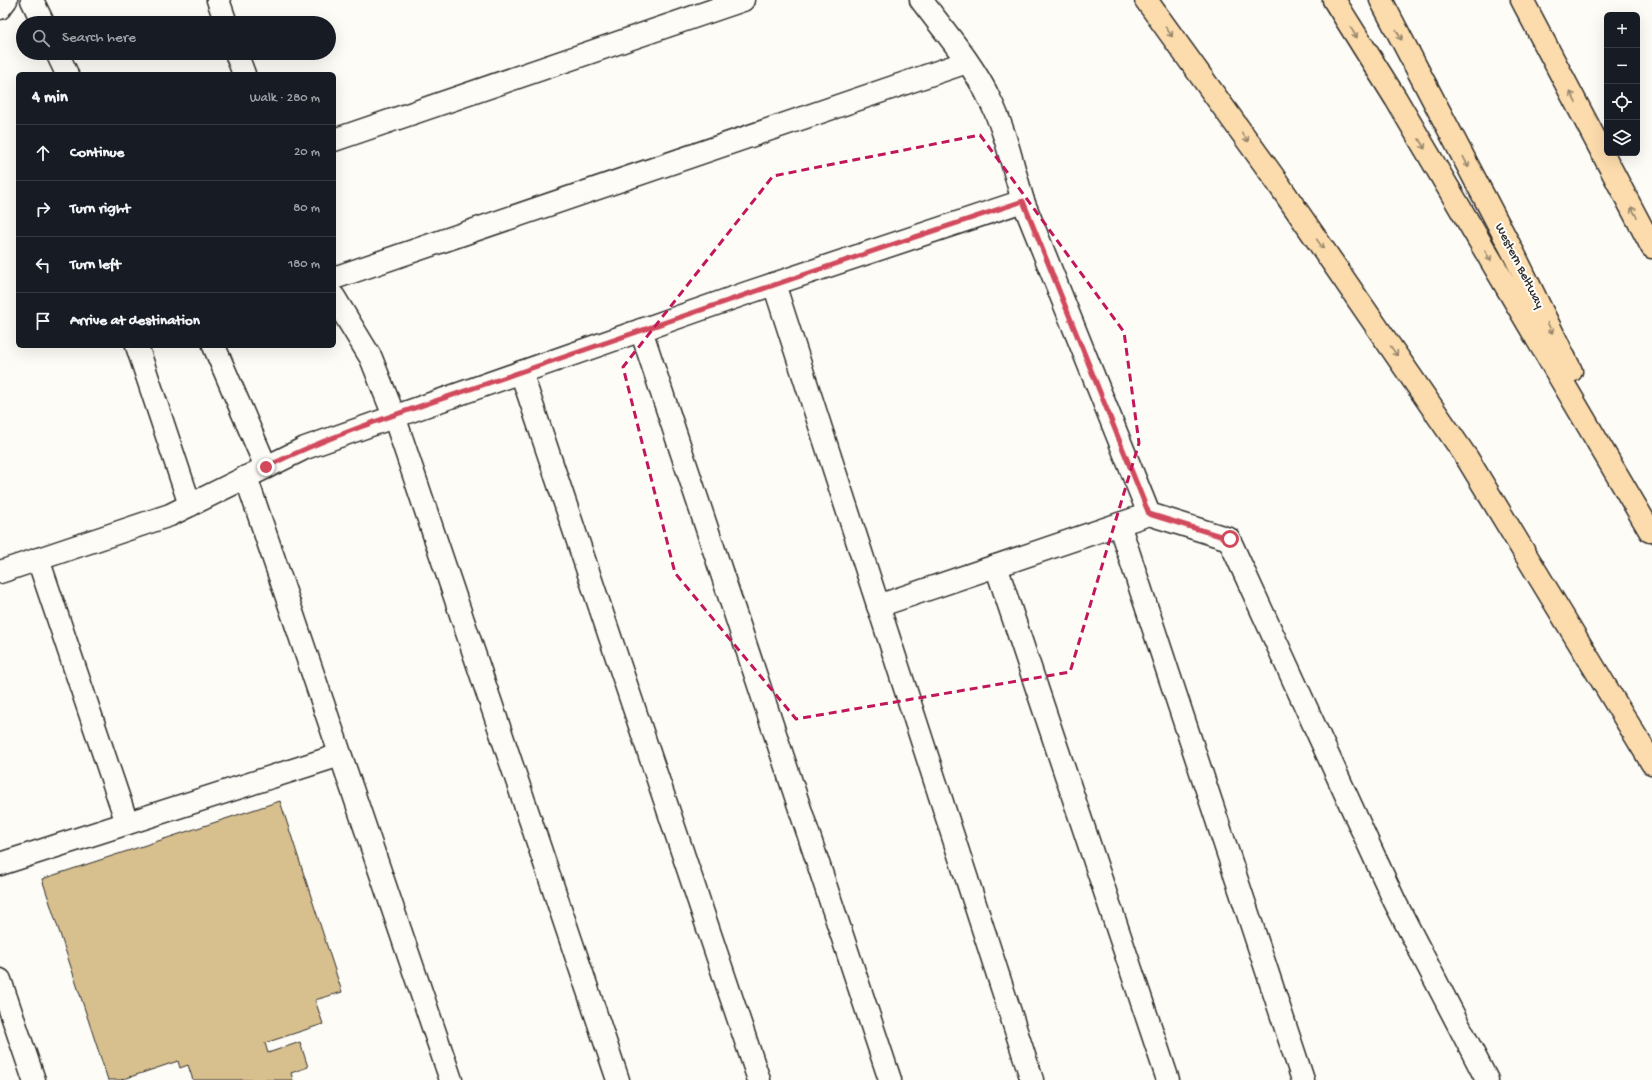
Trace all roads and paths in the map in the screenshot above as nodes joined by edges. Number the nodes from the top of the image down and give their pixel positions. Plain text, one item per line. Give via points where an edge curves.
1 (6, 0) edge
2 (32, 0) edge
3 (218, 0) edge
4 (743, 0) edge
5 (921, 0) edge
6 (1146, 0) edge
7 (1334, 0) edge
8 (1381, 0) edge
9 (1522, 0) edge
10 (0, 8) edge
11 (40, 16) edge
12 (224, 16) edge
13 (60, 60) edge
14 (239, 60) edge
15 (967, 62) junction
16 (66, 72) edge
17 (243, 72) edge
18 (336, 139) edge
19 (1023, 201) junction
20 (1652, 247) edge
21 (336, 277) edge
22 (774, 284) junction
23 (336, 300) edge
24 (642, 330) junction
25 (138, 348) edge
26 (215, 348) edge
27 (521, 372) junction
28 (394, 416) junction
29 (266, 467) junction
30 (246, 477) junction
31 (190, 505) junction
32 (1149, 514) junction
33 (1119, 524) junction
34 (1651, 533) edge
35 (38, 559) junction
36 (996, 566) junction
37 (0, 572) edge
38 (878, 606) junction
39 (340, 755) junction
40 (1652, 763) edge
41 (127, 823) junction
42 (0, 864) edge
43 (0, 980) edge
44 (34, 1080) edge
45 (451, 1080) edge
46 (618, 1080) edge
47 (759, 1080) edge
48 (890, 1080) edge
49 (1032, 1080) edge
50 (1168, 1080) edge
51 (1304, 1080) edge
52 (1487, 1080) edge

1 - 10 lane
2 - 11 lane
3 - 12 lane
4 - 18 lane
5 - 15 lane
6 -> 40 highway via 1273,176 1467,458
7 -> 34 highway via 1400,106
8 -> 34 highway, Western Beltway via 1514,254
20 -> 9 highway
13 - 16 lane
14 - 17 lane
15 - 19 lane via 991,100
15 - 21 lane
19 - 22 lane
19 - 32 lane
22 - 24 lane
22 - 38 lane
23 - 28 lane via 372,358
24 - 27 lane
24 - 48 lane
25 - 31 lane
26 - 29 lane
27 - 28 lane
27 - 47 lane
28 - 29 lane via 305,448
28 - 46 lane
29 - 30 lane
30 - 31 lane
30 - 39 lane
31 - 35 lane via 170,515
32 - 33 lane
32 - 52 lane via 1230,539 1396,902
33 - 36 lane
33 - 51 lane
35 - 37 lane
35 - 41 lane
36 - 38 lane
36 - 50 lane
38 - 49 lane
39 - 41 lane
39 - 45 lane
41 - 42 lane
43 - 44 lane

